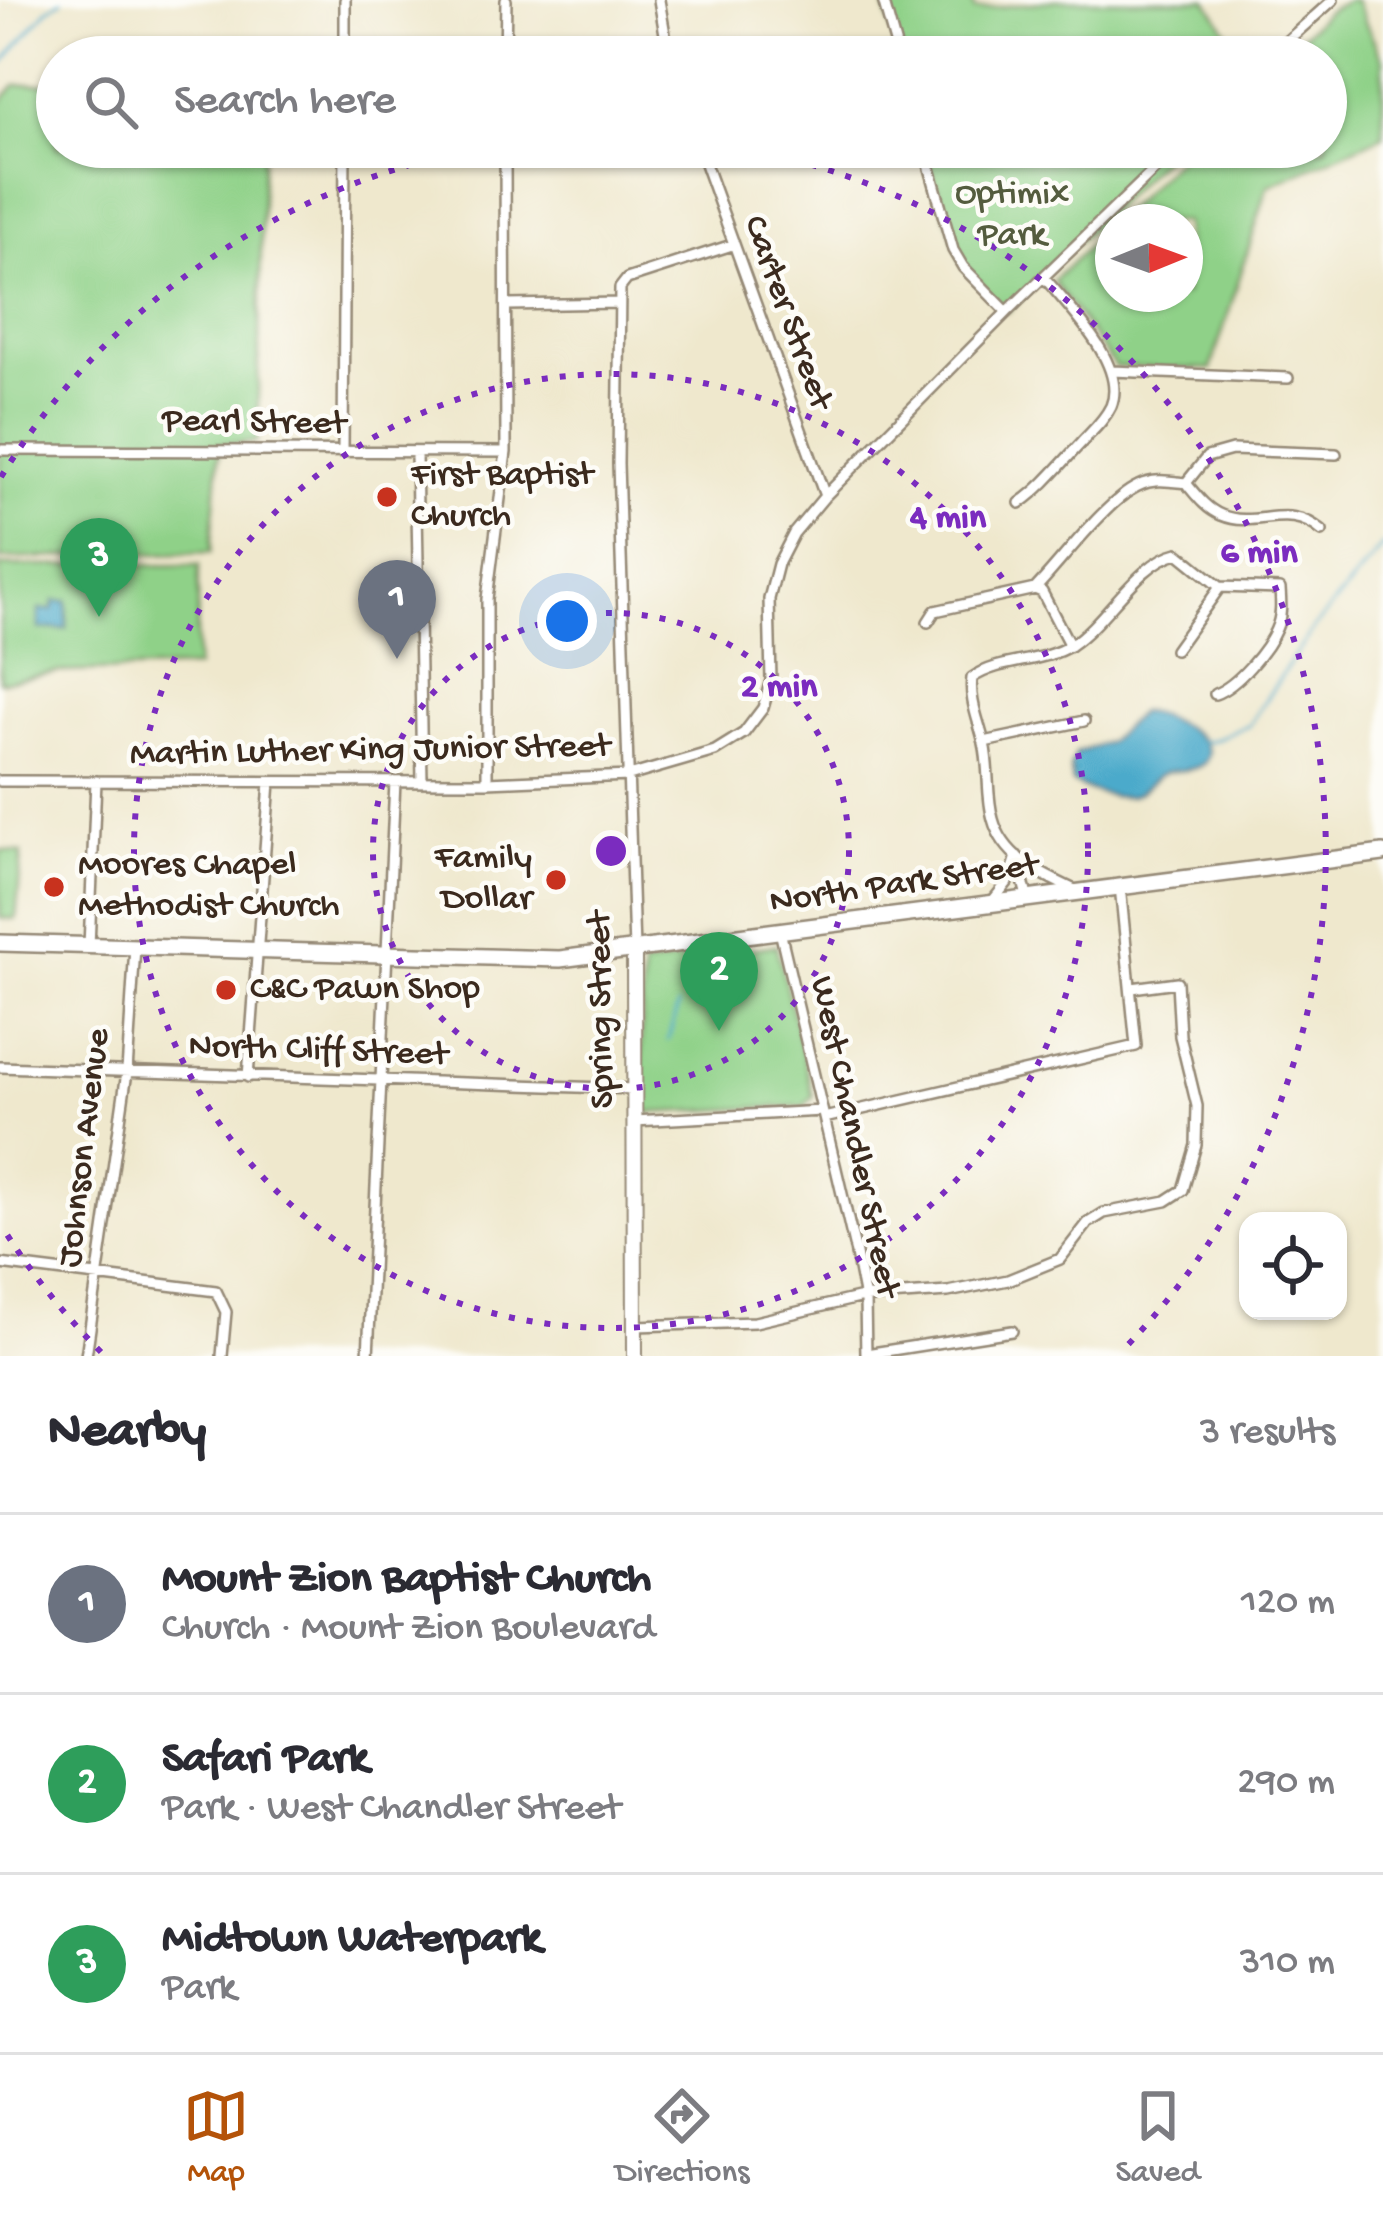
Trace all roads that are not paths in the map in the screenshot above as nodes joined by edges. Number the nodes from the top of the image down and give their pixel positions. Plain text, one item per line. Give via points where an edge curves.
1 (345, 0) edge
2 (506, 0) edge
3 (658, 0) edge
4 (883, 0) edge
5 (1306, 0) edge
6 (1333, 0) edge
7 (1316, 13) junction
8 (345, 36) edge
9 (505, 36) edge
10 (665, 36) edge
11 (893, 36) edge
12 (1291, 36) edge
13 (345, 168) edge
14 (505, 168) edge
15 (706, 168) edge
16 (930, 168) edge
17 (1156, 168) edge
18 (732, 245) junction
19 (1044, 277) junction
20 (618, 303) junction
21 (508, 305) junction
22 (1007, 312) junction
23 (1112, 371) junction
24 (1288, 378) dead end
25 (0, 450) edge
26 (343, 452) junction
27 (506, 452) junction
28 (416, 454) junction
29 (1336, 454) dead end
30 (1186, 483) junction
31 (825, 496) junction
32 (1020, 503) dead end
33 (1322, 531) dead end
34 (1220, 587) junction
35 (1035, 589) junction
36 (928, 622) dead end
37 (1070, 646) junction
38 (1175, 650) dead end
39 (1215, 694) dead end
40 (1084, 721) dead end
41 (984, 742) junction
42 (628, 776) junction
43 (0, 781) edge
44 (95, 781) junction
45 (422, 781) junction
46 (270, 782) junction
47 (395, 782) junction
48 (487, 782) junction
49 (1383, 853) edge
50 (1017, 856) junction
51 (1120, 886) junction
52 (1077, 891) junction
53 (1028, 900) junction
54 (991, 904) junction
55 (781, 931) junction
56 (0, 943) edge
57 (88, 946) junction
58 (135, 946) junction
59 (259, 950) junction
60 (634, 950) junction
61 (388, 955) junction
62 (1132, 988) junction
63 (0, 1067) edge
64 (127, 1072) junction
65 (248, 1077) junction
66 (383, 1082) junction
67 (634, 1089) junction
68 (823, 1114) junction
69 (634, 1121) junction
70 (0, 1264) edge
71 (97, 1274) junction
72 (865, 1299) junction
73 (636, 1326) junction
74 (1012, 1331) dead end
75 (866, 1355) edge
76 (86, 1356) edge
77 (222, 1356) edge
78 (368, 1356) edge
79 (635, 1356) edge

1 - 8 street
2 - 9 street
3 - 10 street
4 - 11 street
5 - 7 street
6 - 7 street
7 - 12 street
13 - 26 street
14 - 21 street
15 - 18 street, Carter Street
16 - 22 street via 953,250
17 - 19 street, Martin Luther King Junior Street
18 - 20 street via 627,279
18 - 31 street, Carter Street
19 - 22 street, Martin Luther King Junior Street
19 - 23 street
20 - 21 street
20 - 42 street, Spring Street
21 - 27 street
22 - 31 street, Martin Luther King Junior Street
23 - 24 street
23 - 32 street via 1113,400 1101,422
25 - 26 street, Pearl Street
26 - 28 street, Pearl Street
27 - 28 street, Pearl Street
27 - 48 street via 488,599
28 - 45 street
29 - 30 street via 1232,450 1207,458
30 - 33 street via 1222,516 1307,518
30 - 35 street via 1134,487
31 - 42 street, Martin Luther King Junior Street via 778,564 769,599 771,680 754,721 715,751
34 - 37 street via 1178,553 1168,555
34 - 38 street
34 - 39 street via 1280,589 1281,612 1275,633
35 - 36 street via 935,610
35 - 37 street
37 - 41 street via 972,677
40 - 41 street
41 - 50 street via 993,823
42 - 48 street, Martin Luther King Junior Street
42 - 60 street, Spring Street
43 - 44 street, Martin Luther King Junior Street
44 - 46 street, Martin Luther King Junior Street
44 - 57 street
45 - 47 street, Martin Luther King Junior Street
45 - 48 street, Martin Luther King Junior Street
46 - 47 street, Martin Luther King Junior Street
46 - 59 street
47 - 61 street
49 - 51 main road, North Park Street
50 - 52 street
50 - 53 street
50 - 54 street
51 - 52 main road, North Park Street
51 - 62 street
52 - 53 main road, North Park Street
53 - 54 main road, North Park Street
54 - 55 main road, North Park Street
55 - 60 main road, North Park Street
55 - 68 street, West Chandler Street
56 - 57 main road, North Park Street
57 - 58 main road, North Park Street
58 - 59 main road, North Park Street
58 - 64 street, Johnson Avenue
59 - 61 main road, North Park Street
59 - 65 street
60 - 61 main road, North Park Street via 560,959
60 - 67 street, Spring Street
61 - 66 street
62 - 68 street via 1136,1046
62 - 72 street via 1177,982 1197,1106 1183,1190 1104,1213 1060,1259 1033,1273
63 - 64 street, North Cliff Street
64 - 65 street, North Cliff Street
64 - 71 street, Johnson Avenue
65 - 66 street, North Cliff Street
66 - 67 street, North Cliff Street
66 - 78 street
67 - 69 street, Spring Street
68 - 69 street
68 - 72 street, West Chandler Street
69 - 73 street, Spring Street
70 - 71 street
71 - 76 street, Johnson Avenue
71 - 77 street via 216,1291 226,1312
72 - 73 street via 754,1322
72 - 75 street, West Chandler Street
73 - 79 street, Spring Street
74 - 75 street

